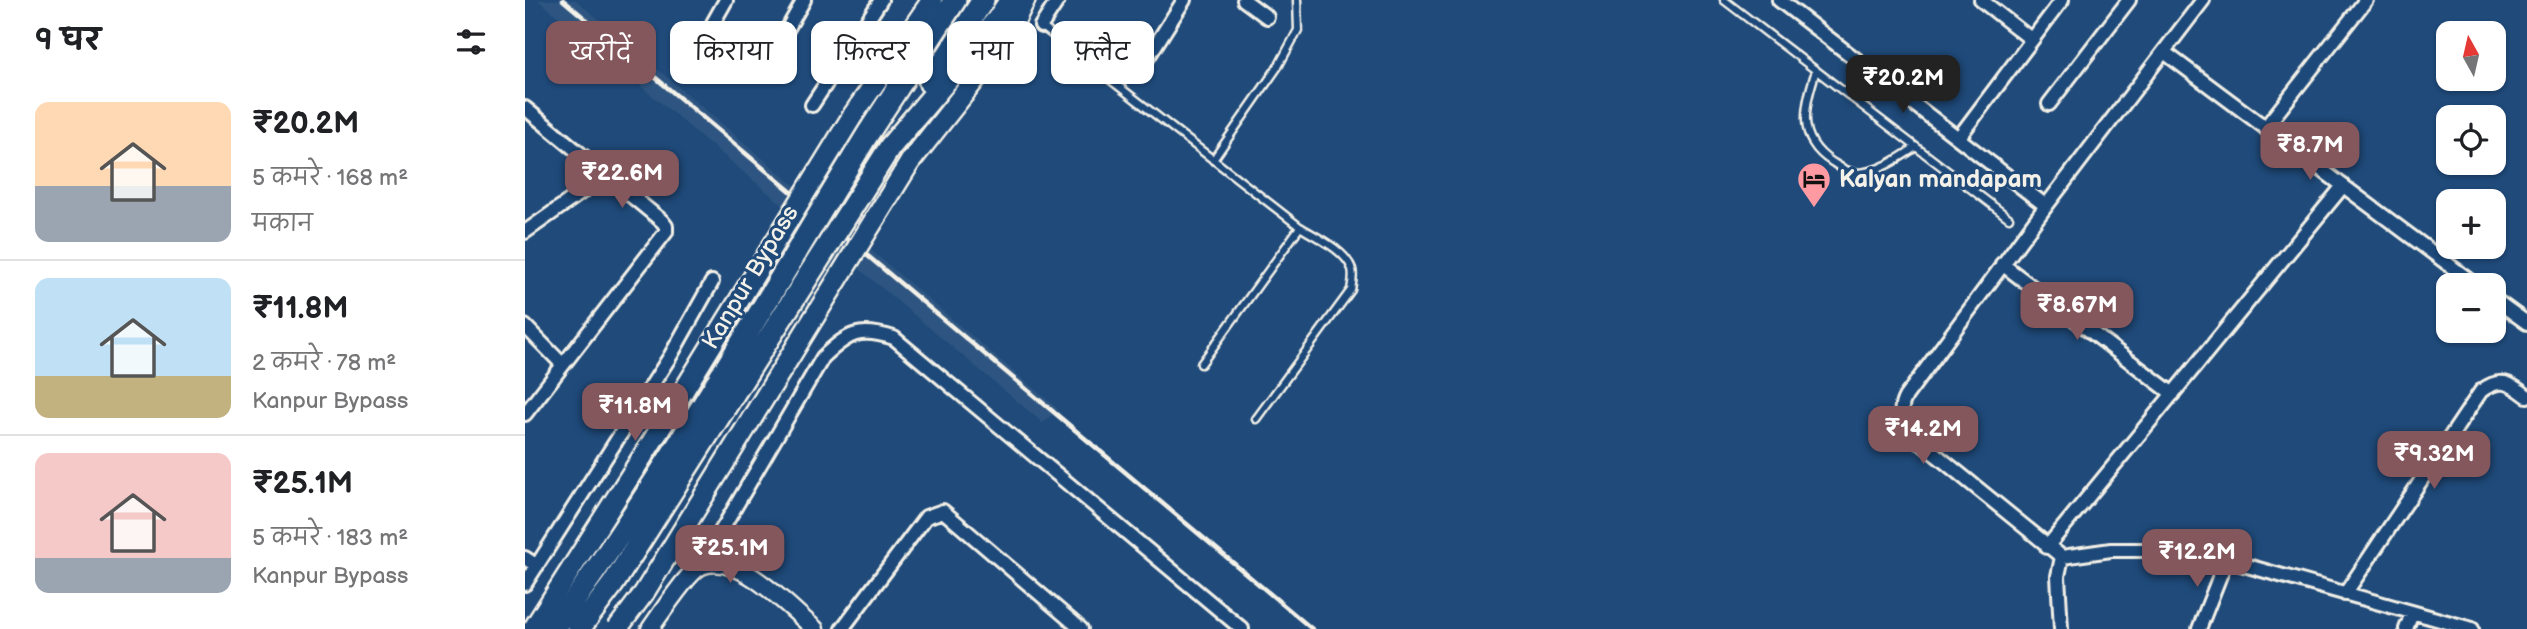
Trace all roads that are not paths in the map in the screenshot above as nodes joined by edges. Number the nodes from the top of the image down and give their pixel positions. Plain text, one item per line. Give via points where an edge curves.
1 (726, 0) edge
2 (804, 0) edge
3 (881, 0) edge
4 (932, 0) edge
5 (953, 0) edge
6 (983, 0) edge
7 (1011, 0) edge
8 (1025, 0) edge
9 (1058, 0) edge
10 (1184, 0) edge
11 (1244, 0) edge
12 (1297, 0) edge
13 (1724, 0) edge
14 (1779, 0) edge
15 (1981, 0) edge
16 (2062, 0) edge
17 (2129, 0) edge
18 (2203, 0) edge
19 (2366, 0) edge
20 (1267, 17) dead end
21 (714, 21) edge
22 (792, 21) edge
23 (1041, 26) joint
24 (2032, 40) junction
25 (1154, 48) edge
26 (2164, 52) junction
27 (1816, 70) junction
28 (2049, 104) dead end
29 (812, 105) dead end
30 (525, 108) edge
31 (2265, 128) junction
32 (1959, 137) junction
33 (890, 147) junction
34 (1916, 147) junction
35 (1213, 160) junction
36 (606, 175) junction
37 (2343, 186) junction
38 (2046, 206) junction
39 (2009, 218) dead end
40 (1300, 227) junction
41 (525, 232) edge
42 (2002, 264) junction
43 (2460, 273) edge
44 (712, 282) dead end
45 (2506, 308) edge
46 (2527, 323) edge
47 (525, 326) edge
48 (1201, 364) dead end
49 (563, 365) junction
50 (2173, 394) junction
51 (2527, 396) edge
52 (525, 414) edge
53 (1256, 419) dead end
54 (2046, 547) junction
55 (2062, 557) junction
56 (525, 558) edge
57 (2226, 560) junction
58 (537, 566) junction
59 (700, 567) junction
60 (525, 584) edge
61 (2345, 594) junction
62 (2412, 613) junction
63 (807, 626) edge
64 (533, 629) edge
65 (554, 629) edge
66 (579, 629) edge
67 (617, 629) edge
68 (650, 629) edge
69 (842, 629) edge
70 (1081, 629) edge
71 (1242, 629) edge
72 (2061, 629) edge
73 (2199, 629) edge
74 (2406, 629) edge
75 (2472, 629) edge

1 - 21 street
2 - 22 street
3 - 29 street
4 - 64 main road, bridge via 853,115
5 - 65 highway, Kanpur Bypass, bridge via 716,384
6 - 33 highway
7 - 33 highway
8 - 67 main road, bridge via 1003,44 910,162 644,593
9 - 23 street
10 - 25 street
11 - 20 street
12 - 35 lane via 1298,30
13 - 27 lane
14 - 32 street
15 - 24 street
16 - 24 street
17 - 28 street
18 - 26 street
19 - 31 street
23 - 35 lane
24 - 32 street
26 - 31 street
26 - 38 street
27 - 34 lane
27 - 34 lane via 1806,101 1806,120 1812,145 1821,154 1858,173 1890,164
30 - 36 street
31 - 37 street
32 - 38 street
33 - 66 highway, Kanpur Bypass, bridge via 620,572
34 - 39 lane
35 - 40 lane
36 - 41 street
36 - 49 street via 662,220 666,232
37 - 43 street
37 - 50 street
38 - 42 street
40 - 48 lane
40 - 53 lane via 1351,266 1351,290
42 - 50 street
42 - 54 street via 1902,402 1901,416 1908,432
44 - 58 street
45 - 46 street
47 - 49 street
49 - 52 street
50 - 54 street
51 - 61 street via 2508,383 2491,383 2480,391
54 - 55 street
55 - 57 street via 2111,550 2167,550
55 - 72 street via 2057,576
56 - 58 street
57 - 61 street
57 - 73 street
58 - 60 street
59 - 63 street via 728,564 743,571
59 - 68 street
59 - 71 street via 823,357 854,334 873,331 894,338
61 - 62 street
62 - 74 street
62 - 75 street
69 - 70 street via 926,517 943,511

